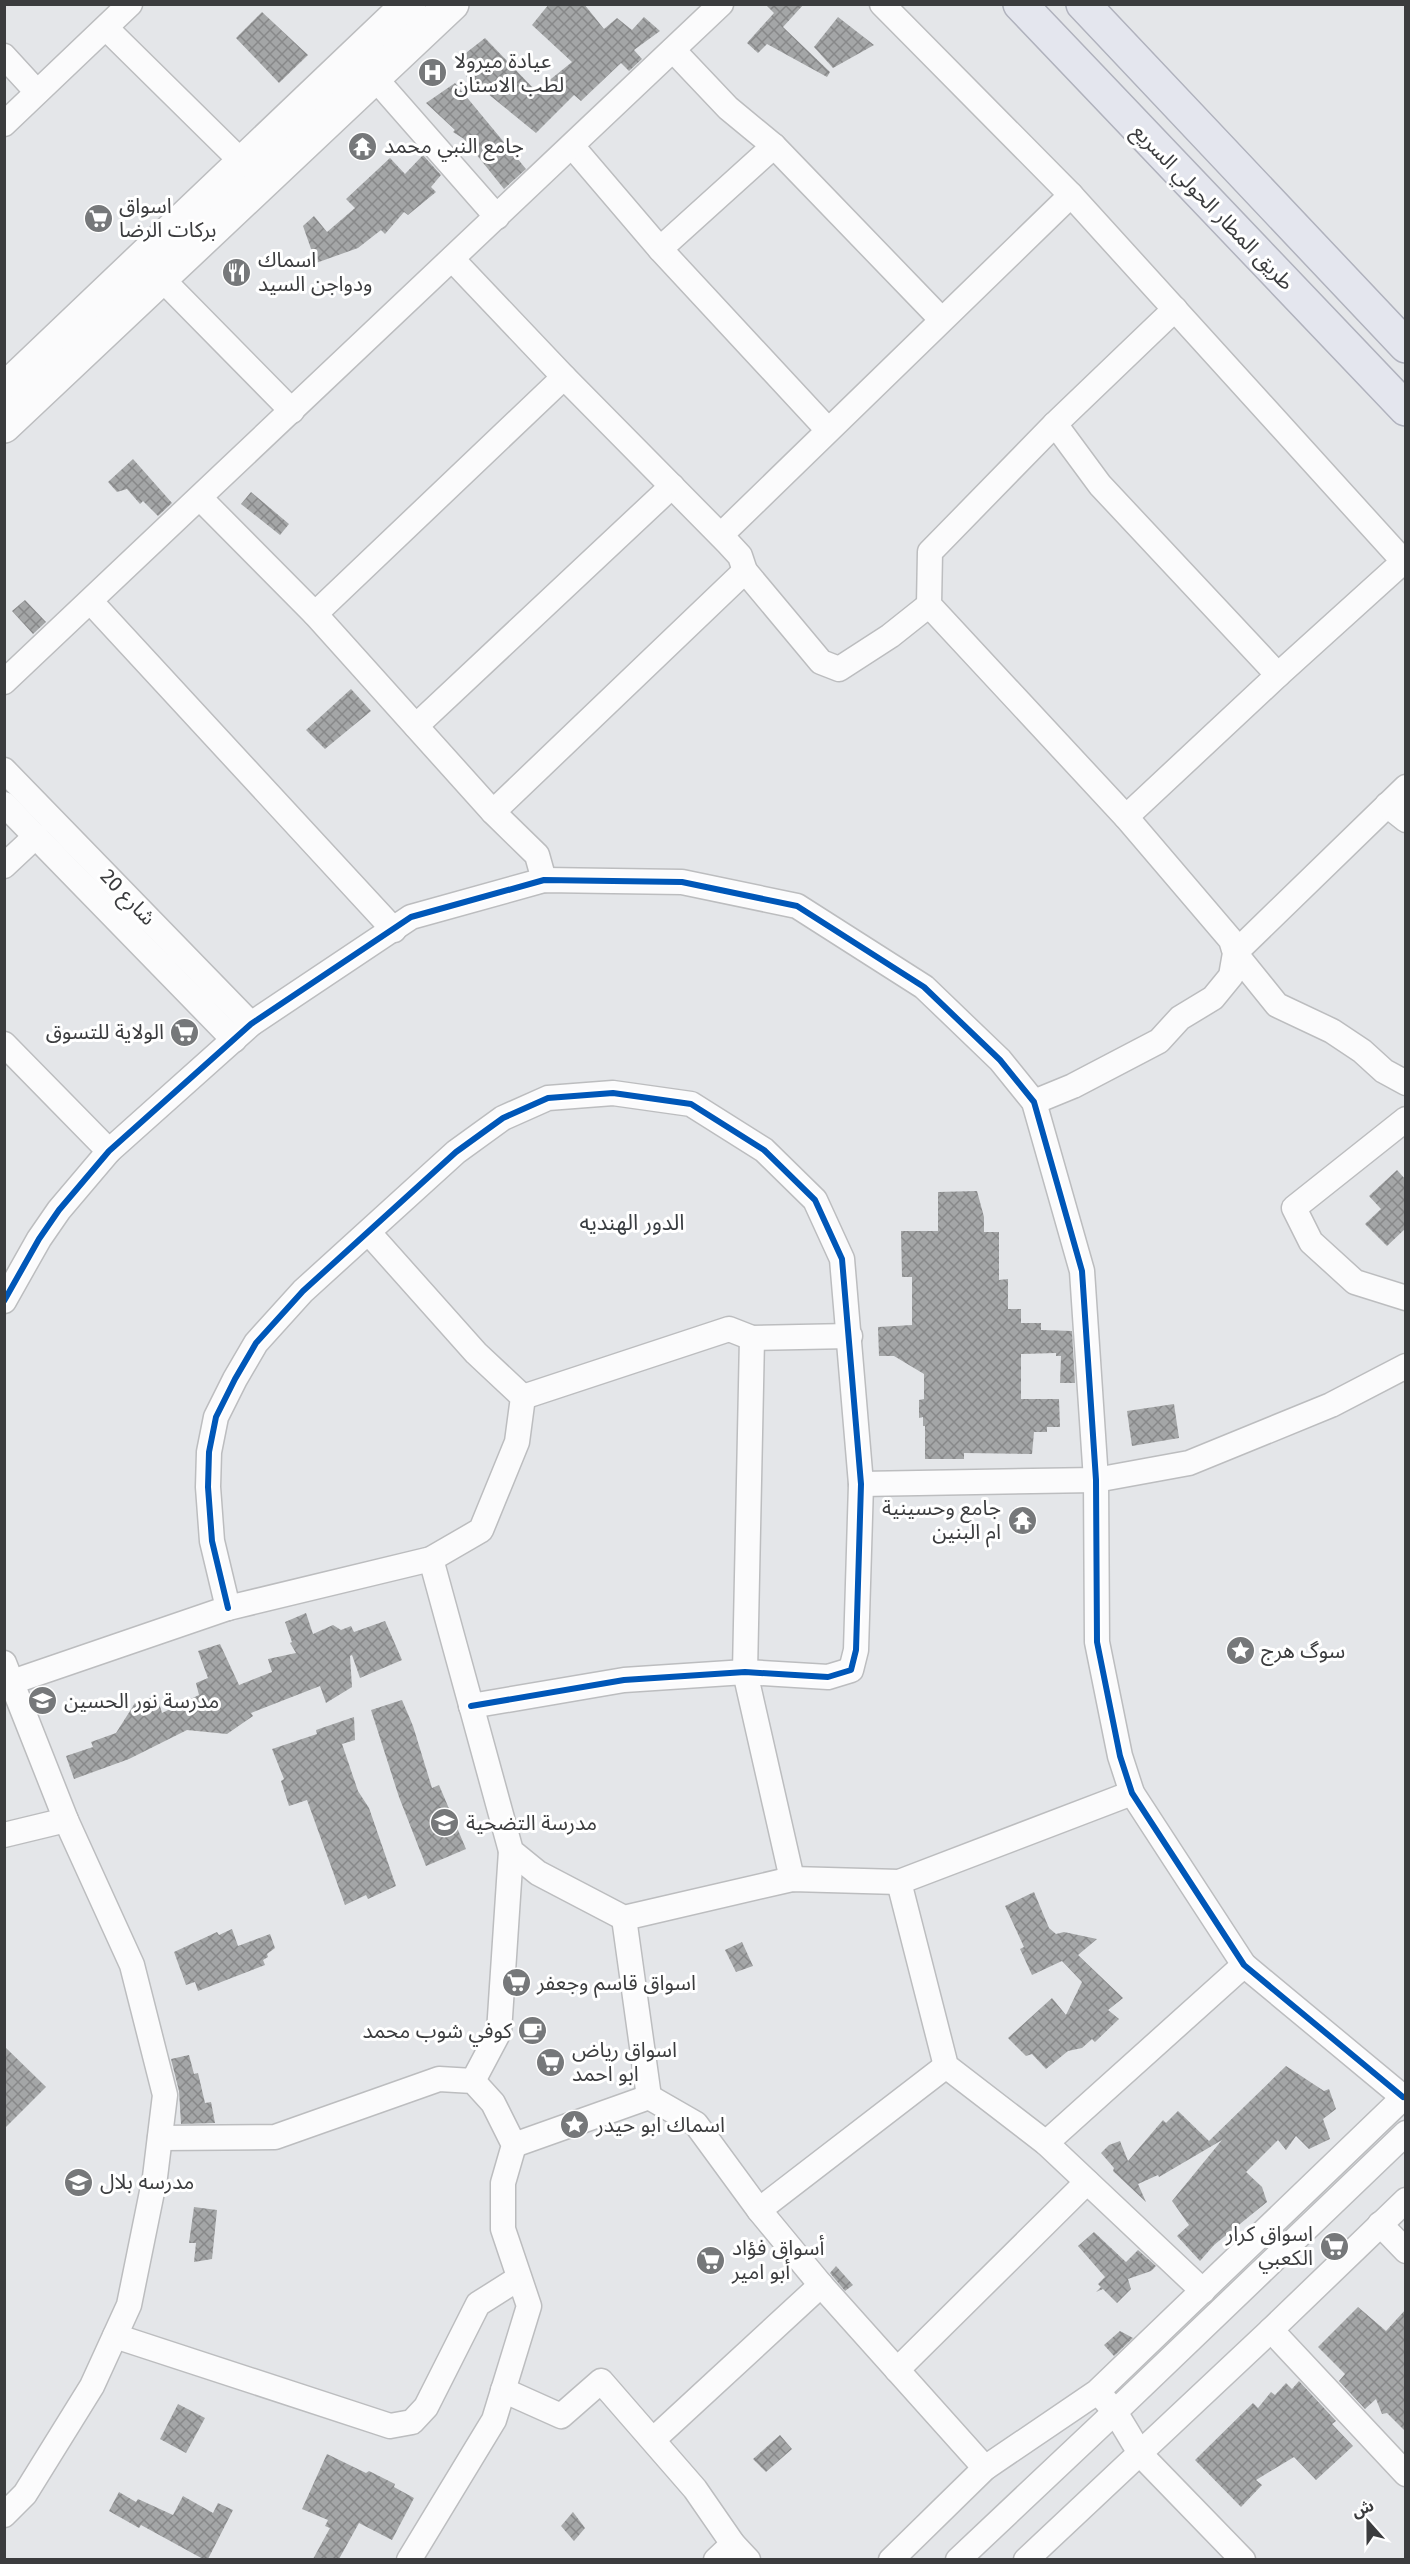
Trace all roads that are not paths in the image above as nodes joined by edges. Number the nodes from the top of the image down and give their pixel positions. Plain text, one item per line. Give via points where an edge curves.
1 (129, 4) edge
2 (452, 4) edge
3 (721, 4) edge
4 (882, 4) edge
5 (1020, 4) edge
6 (1083, 4) edge
7 (402, 24) edge
8 (105, 28) junction
9 (673, 50) junction
10 (4, 56) edge
11 (374, 77) junction
12 (37, 92) junction
13 (4, 124) edge
14 (572, 146) junction
15 (774, 146) junction
16 (243, 163) junction
17 (1071, 195) junction
18 (497, 217) junction
19 (660, 249) junction
20 (452, 259) junction
21 (162, 279) junction
22 (1175, 309) junction
23 (940, 319) junction
24 (1406, 345) edge
25 (564, 377) junction
26 (4, 390) edge
27 (1406, 409) edge
28 (292, 411) junction
29 (1054, 424) junction
30 (4, 426) edge
31 (828, 430) junction
32 (672, 486) junction
33 (200, 498) junction
34 (720, 535) junction
35 (1404, 563) edge
36 (745, 571) junction
37 (91, 602) junction
38 (929, 605) junction
39 (315, 614) junction
40 (1278, 675) junction
41 (4, 682) edge
42 (416, 726) junction
43 (4, 770) edge
44 (1406, 787) edge
45 (4, 804) edge
46 (494, 812) junction
47 (1396, 812) edge
48 (1126, 817) junction
49 (36, 836) junction
50 (4, 866) edge
51 (544, 880) junction
52 (394, 930) junction
53 (1235, 953) junction
54 (242, 1032) junction
55 (4, 1044) edge
56 (1406, 1083) edge
57 (1034, 1102) junction
58 (1406, 1119) edge
59 (109, 1151) junction
60 (369, 1233) junction
61 (8, 1284) edge
62 (1406, 1298) edge
63 (850, 1336) junction
64 (752, 1338) junction
65 (1406, 1366) edge
66 (523, 1397) junction
67 (1096, 1480) junction
68 (861, 1484) junction
69 (431, 1559) junction
70 (228, 1608) junction
71 (745, 1672) junction
72 (8, 1673) edge
73 (471, 1706) junction
74 (1132, 1793) junction
75 (66, 1820) junction
76 (4, 1835) edge
77 (511, 1851) junction
78 (792, 1879) junction
79 (899, 1882) junction
80 (624, 1918) junction
81 (1244, 1965) junction
82 (946, 2066) junction
83 (472, 2081) junction
84 (1404, 2096) edge
85 (649, 2097) junction
86 (1406, 2133) edge
87 (160, 2138) junction
88 (1046, 2143) junction
89 (514, 2145) junction
90 (1087, 2182) junction
91 (1406, 2200) edge
92 (759, 2210) junction
93 (1380, 2224) junction
94 (1406, 2251) edge
95 (519, 2278) junction
96 (821, 2285) junction
97 (1203, 2291) junction
98 (1271, 2330) junction
99 (115, 2336) junction
100 (897, 2370) junction
101 (503, 2390) junction
102 (1097, 2392) junction
103 (1116, 2412) junction
104 (654, 2439) junction
105 (1139, 2452) junction
106 (985, 2468) junction
107 (1406, 2474) edge
108 (4, 2515) edge
109 (732, 2554) edge
110 (409, 2559) edge
111 (891, 2559) edge
112 (958, 2559) edge
113 (1026, 2559) edge
114 (1243, 2559) edge

1 - 8 street
2 - 7 main road
3 - 9 street
4 - 17 street
5 - 27 highway, طريق المطار الحولي السريع
6 - 24 highway, طريق المطار الحولي السريع
7 - 11 main road
7 - 16 main road
8 - 12 street
8 - 16 street
9 - 14 street
9 - 15 street via 729,108
10 - 12 street
11 - 18 street
11 - 21 main road
12 - 13 street
14 - 18 street
14 - 19 street
15 - 19 street
15 - 23 street
16 - 26 main road
17 - 22 street
17 - 23 street
18 - 20 street
19 - 31 street
20 - 25 street
20 - 28 street
21 - 28 street
21 - 30 main road
22 - 29 street
22 - 35 street
23 - 31 street
25 - 32 street
25 - 39 street
28 - 33 street
29 - 38 street via 930,552
29 - 40 street via 1100,485
31 - 34 street
32 - 34 street
32 - 42 street
33 - 37 street
33 - 39 street
34 - 36 street via 740,556
35 - 40 street
36 - 38 street via 821,662 840,669
36 - 46 street
37 - 41 street
37 - 52 street
38 - 48 street
39 - 42 street
40 - 48 street
42 - 46 street
43 - 54 street, شارع 20
44 - 47 street
45 - 49 street, شارع 20
46 - 51 street via 537,855
47 - 53 street
48 - 53 street via 1231,940
49 - 50 street
49 - 54 street, شارع 20
51 - 52 street via 411,917
51 - 57 street via 682,882 797,906 924,987 1000,1060
52 - 54 street
53 - 56 street via 1277,1005 1332,1031
53 - 57 street via 1231,975 1213,998 1180,1018 1159,1041
54 - 59 street
55 - 59 street
57 - 67 street via 1082,1271
58 - 62 street via 1294,1208 1311,1242 1355,1282
59 - 61 street via 59,1210
60 - 63 street via 456,1152 503,1118 548,1098 613,1093 691,1104 764,1150 815,1200 842,1259
60 - 66 street via 476,1353
60 - 70 street via 303,1290 256,1343 216,1417 208,1487 213,1541
63 - 64 street
63 - 68 street
64 - 66 street via 729,1329
64 - 71 street
65 - 67 street via 1331,1405 1189,1463
66 - 69 street via 517,1442 481,1530
67 - 68 street
67 - 74 street via 1097,1642 1120,1756
68 - 71 street via 856,1650 851,1670 828,1677
69 - 70 street
69 - 73 street
70 - 72 street
71 - 73 street via 624,1680
71 - 78 street
72 - 75 street
73 - 77 street
74 - 79 street
74 - 81 street
75 - 76 street
75 - 87 street via 132,1965 165,2095
77 - 80 street via 538,1873
77 - 83 street via 499,2032
78 - 79 street
78 - 80 street
79 - 82 street
80 - 85 street
81 - 84 street
81 - 88 street
82 - 88 street
82 - 92 street
83 - 87 street via 439,2079 275,2137
83 - 89 street via 493,2103
84 - 97 street
85 - 89 street
85 - 92 street via 696,2124
86 - 103 street
87 - 99 street via 129,2305
88 - 90 street
89 - 95 street via 503,2183 503,2229
90 - 97 street
90 - 100 street
91 - 93 street
92 - 96 street
93 - 94 street
93 - 98 street
95 - 99 street via 478,2304 426,2407 412,2422 390,2426
95 - 101 street via 529,2306
96 - 100 street
96 - 104 street
97 - 102 street
98 - 105 street
98 - 107 street
99 - 108 street via 80,2406 25,2494
100 - 106 street
101 - 104 street via 561,2416 601,2381
101 - 110 street via 494,2420
102 - 103 street
102 - 106 street
103 - 105 street
103 - 112 street
104 - 109 street via 695,2489
105 - 113 street
105 - 114 street
106 - 111 street

